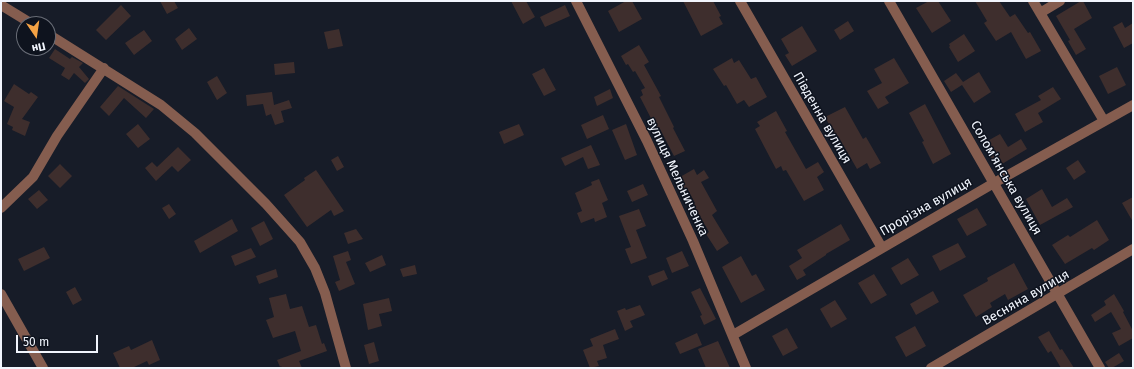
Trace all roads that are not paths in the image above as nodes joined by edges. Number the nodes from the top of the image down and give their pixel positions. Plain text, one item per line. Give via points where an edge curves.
1 (576, 1) edge
2 (740, 1) edge
3 (889, 1) edge
4 (1033, 1) edge
5 (1060, 1) edge
6 (1, 5) edge
7 (1040, 13) junction
8 (19, 16) edge
9 (56, 39) edge
10 (104, 68) junction
11 (1133, 105) edge
12 (1104, 121) junction
13 (994, 183) junction
14 (1, 208) edge
15 (882, 248) junction
16 (1133, 249) edge
17 (1, 294) edge
18 (1058, 294) junction
19 (733, 335) junction
20 (43, 368) edge
21 (346, 368) edge
22 (746, 368) edge
23 (931, 368) edge
24 (1100, 368) edge

1 - 19 street, вулиця Мельниченка via 647,141
2 - 15 street, Південна вулиця
3 - 13 street, Солом'янська вулиця
4 - 7 street
5 - 7 street
6 - 8 street
7 - 12 street
9 - 10 street
10 - 14 street via 57,136 34,177
10 - 21 street via 161,105 195,133 300,242 315,268 325,293
11 - 12 street, Прорізна вулиця
12 - 13 street, Прорізна вулиця
13 - 15 street, Прорізна вулиця
13 - 18 street, Солом'янська вулиця
15 - 19 street, Прорізна вулиця
16 - 18 street, Весняна вулиця
17 - 20 street
18 - 23 street, Весняна вулиця
18 - 24 street, Солом'янська вулиця
19 - 22 street, вулиця Мельниченка

